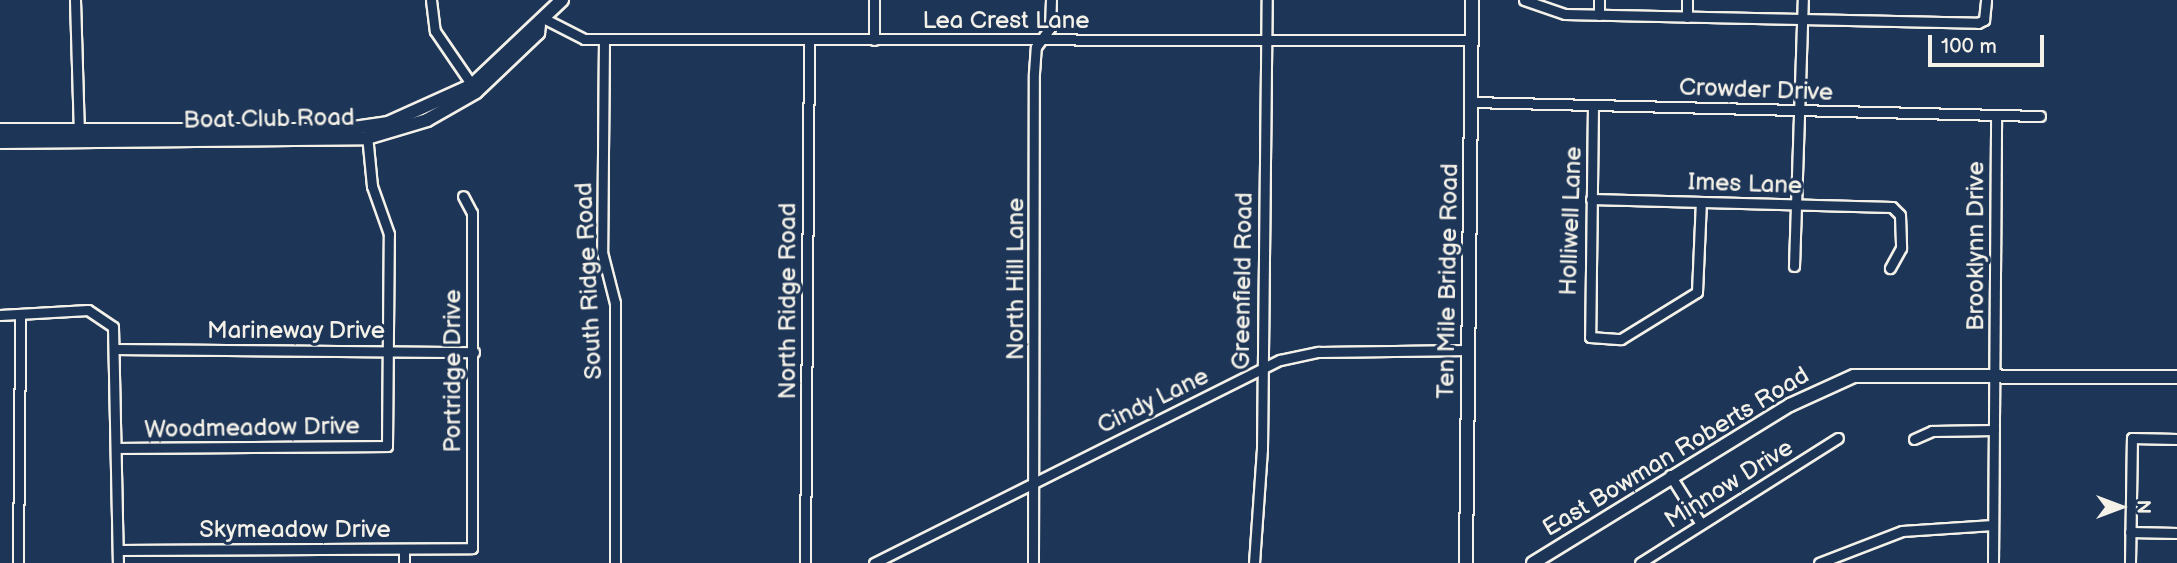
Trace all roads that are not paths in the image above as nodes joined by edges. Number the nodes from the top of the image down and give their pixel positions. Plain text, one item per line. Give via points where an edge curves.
1 (75, 0) edge
2 (431, 0) edge
3 (562, 0) edge
4 (874, 0) edge
5 (1051, 0) edge
6 (1267, 0) edge
7 (1472, 0) edge
8 (1524, 0) edge
9 (1599, 0) edge
10 (1687, 0) edge
11 (1802, 0) edge
12 (1986, 0) edge
13 (1599, 15) junction
14 (1687, 17) junction
15 (1802, 19) junction
16 (542, 22) junction
17 (604, 39) junction
18 (809, 39) junction
19 (874, 40) junction
20 (1041, 40) junction
21 (1472, 40) junction
22 (1267, 41) junction
23 (472, 85) junction
24 (1471, 102) junction
25 (1593, 105) junction
26 (1798, 110) junction
27 (1996, 116) junction
28 (2040, 116) dead end
29 (0, 130) edge
30 (367, 132) junction
31 (79, 136) junction
32 (0, 142) edge
33 (463, 196) dead end
34 (1591, 199) junction
35 (1701, 202) junction
36 (1796, 204) junction
37 (1794, 266) dead end
38 (1890, 268) dead end
39 (0, 315) edge
40 (20, 315) junction
41 (118, 349) junction
42 (1468, 350) junction
43 (387, 351) junction
44 (474, 352) junction
45 (1261, 369) junction
46 (1994, 376) junction
47 (2177, 377) edge
48 (1994, 430) junction
49 (1838, 438) dead end
50 (1914, 439) dead end
51 (2177, 439) edge
52 (118, 448) junction
53 (1670, 475) junction
54 (1034, 481) junction
55 (1701, 524) junction
56 (1993, 525) junction
57 (2130, 532) junction
58 (2177, 533) edge
59 (472, 548) joint
60 (404, 549) junction
61 (118, 550) junction
62 (1835, 559) edge
63 (18, 563) edge
64 (118, 563) edge
65 (404, 563) edge
66 (615, 563) edge
67 (805, 563) edge
68 (874, 563) edge
69 (1033, 563) edge
70 (1254, 563) edge
71 (1466, 563) edge
72 (1533, 563) edge
73 (1640, 563) edge
74 (1819, 563) edge
75 (1993, 563) edge
76 (2130, 563) edge

1 - 31 street
2 - 23 street via 435,31
3 - 16 street, Boat Club Road
4 - 19 street
5 - 20 street, North Hill Lane via 1050,28
6 - 22 street, Greenfield Road
7 - 21 street, Ten Mile Bridge Road
8 - 13 street via 1553,13
9 - 13 street
10 - 14 street
11 - 15 street
12 - 15 street via 1984,20
13 - 14 street
14 - 15 street
15 - 26 street
16 - 17 street, Lea Crest Lane via 570,37
16 - 23 street, Boat Club Road via 529,28
16 - 30 street, Boat Club Road via 516,57 477,92 427,120
17 - 18 street, Lea Crest Lane
17 - 66 street, South Ridge Road via 602,252 615,303
18 - 19 street, Lea Crest Lane
18 - 67 street, North Ridge Road
19 - 20 street, Lea Crest Lane
20 - 22 street, Lea Crest Lane
20 - 54 street, North Hill Lane via 1034,73
21 - 22 street, Lea Crest Lane
21 - 24 street, Ten Mile Bridge Road
22 - 45 street, Greenfield Road
23 - 30 street, Boat Club Road via 432,107
24 - 25 street, Crowder Drive
24 - 42 street, Ten Mile Bridge Road
25 - 26 street, Crowder Drive
25 - 34 street, Holliwell Lane
26 - 27 street, Crowder Drive
26 - 36 street
27 - 28 street, Crowder Drive
27 - 46 street, Brooklynn Drive
29 - 31 street, Boat Club Road
30 - 31 street, Boat Club Road
30 - 43 street via 372,186 389,234
31 - 32 street, Boat Club Road
33 - 44 street, Portridge Drive via 472,213
34 - 35 street, Imes Lane
34 - 35 street, Holliwell Lane via 1590,337 1621,339 1697,292
35 - 36 street, Imes Lane
36 - 37 street
36 - 38 street, Imes Lane via 1898,210 1901,248
39 - 40 street
40 - 41 street via 69,311 107,319
40 - 63 street
41 - 43 street, Marineway Drive
41 - 52 street
42 - 45 street, Cindy Lane via 1319,352
42 - 71 street, Ten Mile Bridge Road
43 - 44 street, Marineway Drive
43 - 52 street, Woodmeadow Drive via 387,446
44 - 59 street, Portridge Drive
45 - 54 street, Cindy Lane
45 - 70 street, Greenfield Road
46 - 47 street, East Bowman Roberts Road
46 - 48 street, Brooklynn Drive
46 - 53 street, East Bowman Roberts Road via 1874,374 1831,382
48 - 50 street via 1932,431
48 - 56 street, Brooklynn Drive
49 - 55 street, Minnow Drive
51 - 57 street via 2132,438
52 - 61 street
53 - 55 street
53 - 72 street, East Bowman Roberts Road
54 - 68 street, Cindy Lane
54 - 69 street, North Hill Lane
55 - 73 street, Minnow Drive
56 - 62 street via 1920,527
56 - 75 street, Brooklynn Drive
57 - 58 street
57 - 76 street
59 - 60 street, Skymeadow Drive
60 - 61 street, Skymeadow Drive
60 - 65 street
61 - 64 street
62 - 74 street

